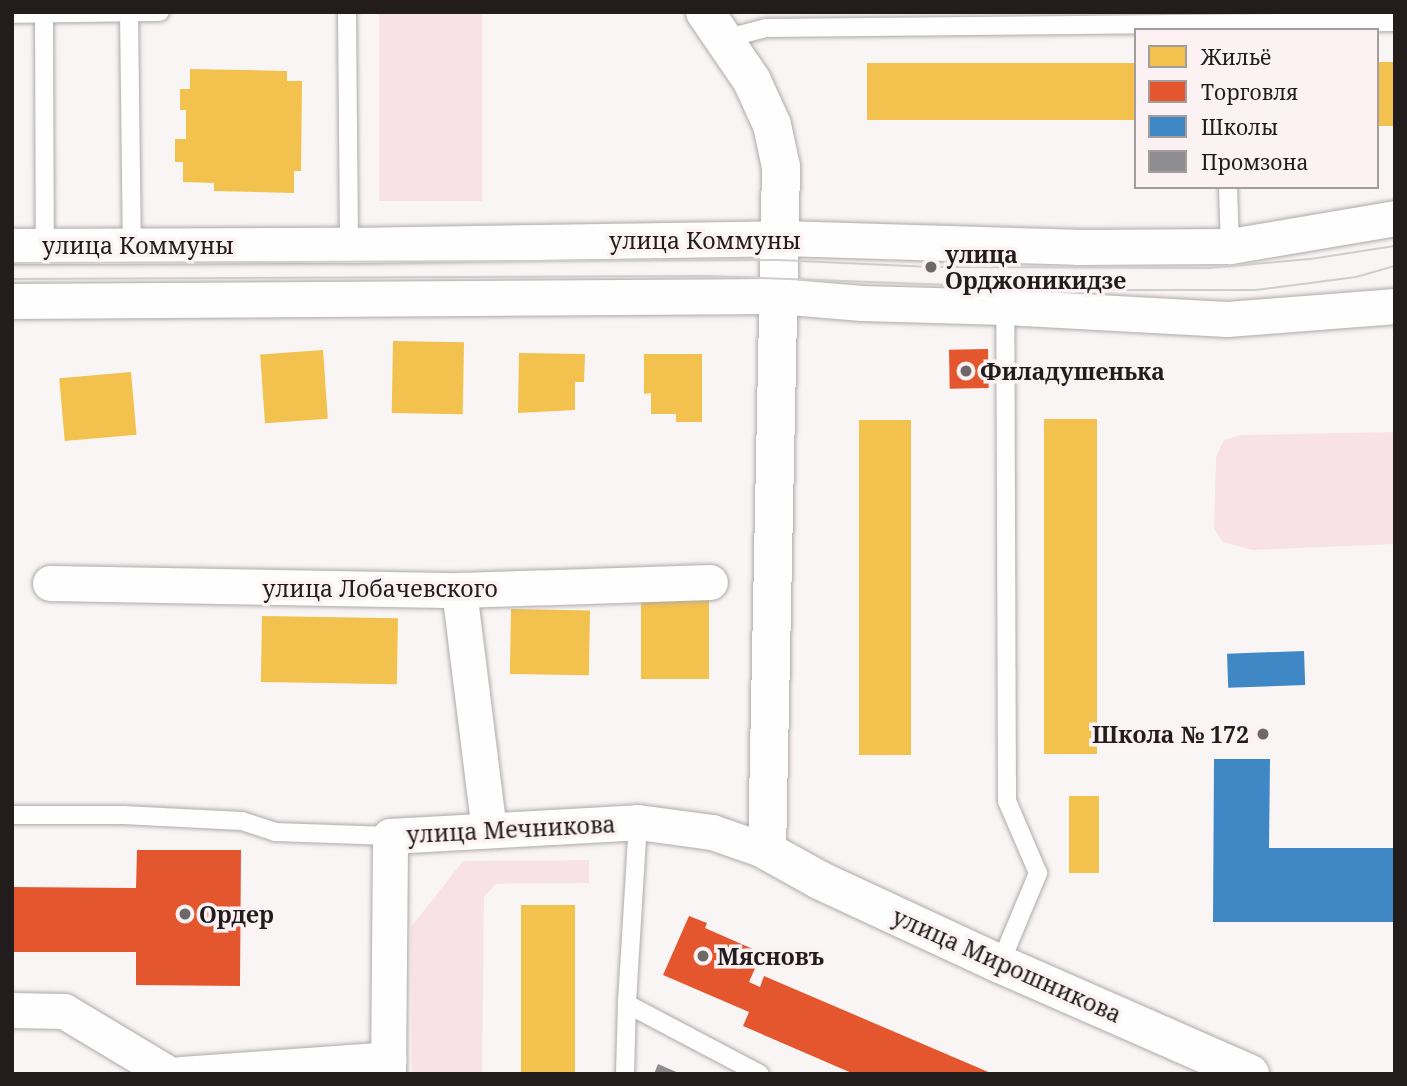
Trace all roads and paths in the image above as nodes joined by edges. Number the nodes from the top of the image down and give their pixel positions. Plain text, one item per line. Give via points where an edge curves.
1 (129, 12) edge
2 (160, 12) edge
3 (347, 12) edge
4 (12, 14) edge
5 (44, 14) edge
6 (1221, 19) edge
7 (1395, 22) edge
8 (714, 25) edge
9 (1228, 189) edge
10 (1395, 218) edge
11 (132, 245) junction
12 (349, 245) junction
13 (29, 246) edge
14 (1230, 246) junction
15 (780, 265) junction
16 (12, 301) edge
17 (1395, 306) edge
18 (1005, 307) junction
19 (710, 582) dead end
20 (50, 583) dead end
21 (459, 590) junction
22 (12, 815) edge
23 (638, 822) junction
24 (489, 830) junction
25 (390, 836) junction
26 (766, 850) junction
27 (1000, 964) junction
28 (627, 1004) junction
29 (12, 1010) edge
30 (388, 1066) edge
31 (169, 1074) edge
32 (181, 1074) edge
33 (625, 1074) edge
34 (760, 1074) edge
35 (1250, 1074) edge

1 - 2 lane
1 - 5 lane
1 - 11 lane
3 - 12 lane
4 - 5 lane
5 - 13 lane
6 - 7 lane
6 - 8 lane via 766,28
8 - 15 street via 752,81 772,124 782,167
9 - 14 lane
10 - 14 street, улица Коммуны
11 - 12 street, улица Коммуны
11 - 13 street, улица Коммуны
12 - 15 street, улица Коммуны
14 - 15 street, улица Коммуны via 1077,247
15 - 16 street, улица Коммуны
15 - 18 street, улица Коммуны via 862,303
15 - 26 street
17 - 18 street, улица Коммуны via 1227,319
18 - 27 lane via 1007,801 1038,873
19 - 21 street, улица Лобачевского
20 - 21 street, улица Лобачевского
21 - 24 street
22 - 25 lane via 242,821 275,832
23 - 24 street, улица Мечникова
23 - 26 street, улица Мечникова via 712,832
23 - 28 lane
24 - 25 street, улица Мечникова
25 - 30 street, улица Мечникова
26 - 27 street, улица Мирошникова via 818,880
27 - 35 street, улица Мирошникова
28 - 33 lane
28 - 34 lane
29 - 31 street via 64,1012
30 - 32 street, улица Мечникова

